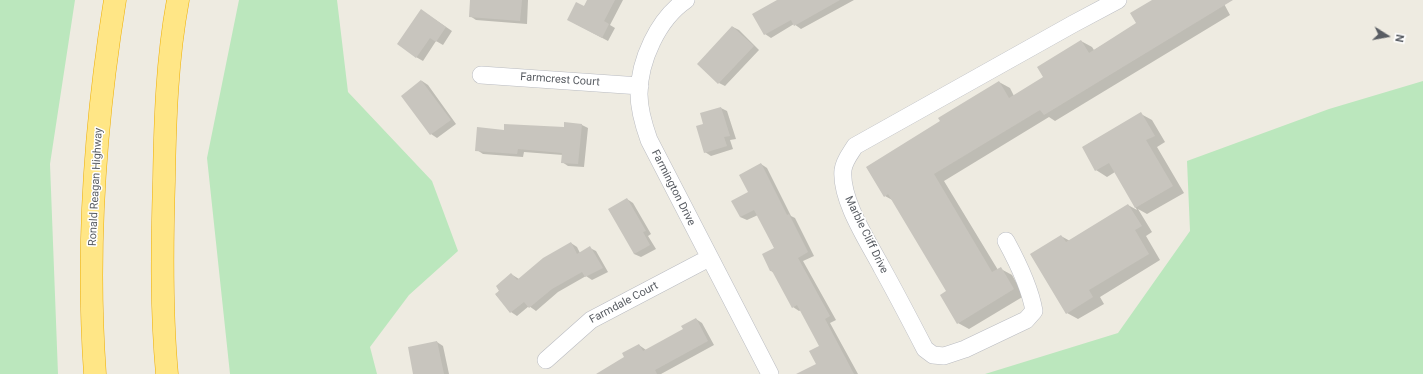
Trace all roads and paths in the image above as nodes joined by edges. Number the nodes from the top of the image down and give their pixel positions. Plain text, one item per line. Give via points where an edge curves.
1 (115, 0) edge
2 (178, 0) edge
3 (686, 0) edge
4 (1118, 0) edge
5 (481, 74) dead end
6 (640, 86) junction
7 (1006, 241) dead end
8 (709, 258) junction
9 (546, 360) dead end
10 (96, 374) edge
11 (167, 374) edge
12 (770, 374) edge

1 - 10 highway, Ronald Reagan Highway via 95,172 92,260
2 - 11 highway via 165,112 162,254
3 - 6 street, Farmington Drive via 659,29 649,47
4 - 7 street, Marble Cliff Drive via 855,146 846,160 843,170 844,187 850,205 926,349 934,355 944,356 965,349 1026,320 1034,311 1032,297
5 - 6 street, Farmcrest Court
6 - 8 street, Farmington Drive via 643,125 649,140
8 - 9 street, Farmdale Court via 591,320
8 - 12 street, Farmington Drive

